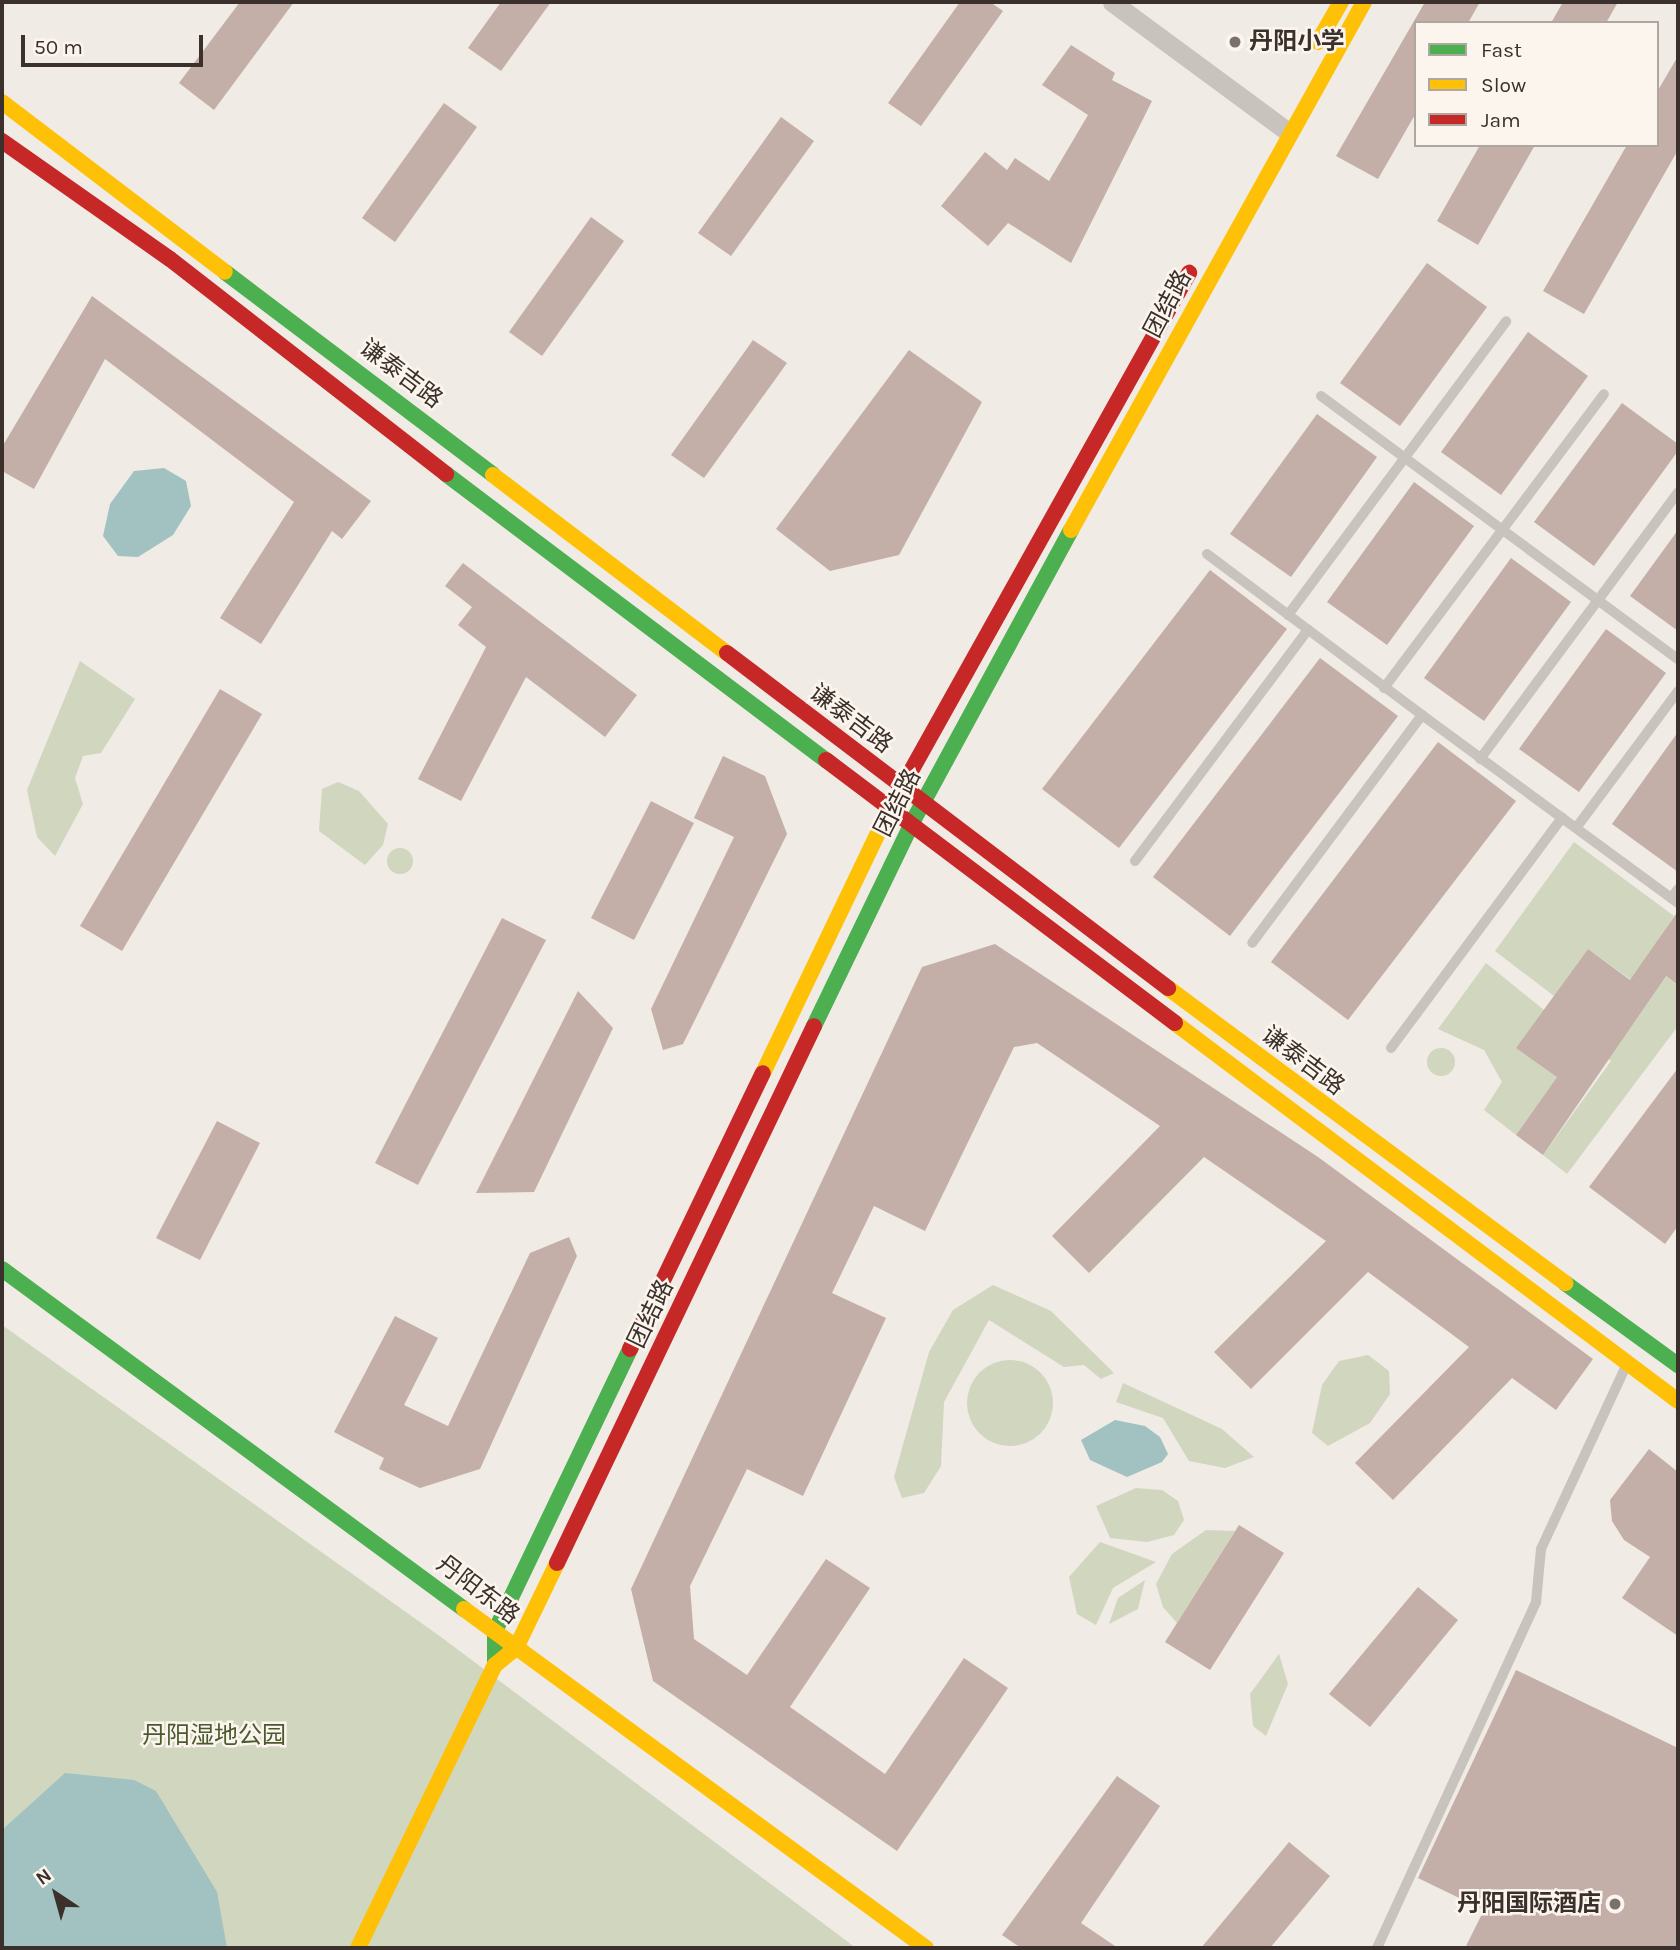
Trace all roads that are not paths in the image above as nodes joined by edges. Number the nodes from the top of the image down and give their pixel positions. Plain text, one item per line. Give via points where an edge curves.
1 (1112, 2) edge
2 (1341, 2) edge
3 (1364, 2) edge
4 (1307, 62) dead end
5 (2, 102) edge
6 (1277, 124) junction
7 (2, 141) edge
8 (1199, 254) dead end
9 (1506, 321) dead end
10 (1604, 394) dead end
11 (1321, 396) dead end
12 (1406, 456) junction
13 (1678, 492) edge
14 (1502, 527) junction
15 (1207, 554) dead end
16 (1597, 598) junction
17 (1288, 615) junction
18 (1308, 630) junction
19 (1678, 659) edge
20 (1384, 688) junction
21 (1678, 691) edge
22 (1422, 715) junction
23 (1480, 758) junction
24 (901, 786) junction
25 (925, 800) junction
26 (890, 807) junction
27 (1562, 818) junction
28 (914, 821) junction
29 (1576, 828) junction
30 (1135, 861) dead end
31 (1678, 888) edge
32 (1675, 901) edge
33 (1252, 943) dead end
34 (1391, 1048) dead end
35 (2, 1269) edge
36 (1627, 1363) junction
37 (1678, 1365) edge
38 (1678, 1401) edge
39 (495, 1631) junction
40 (516, 1648) junction
41 (495, 1665) junction
42 (358, 1948) edge
43 (926, 1948) edge
44 (1377, 1948) edge

1 - 6 street
2 - 4 street
3 - 6 street, 团结路
5 - 24 street, 谦泰吉路
6 - 25 street, 团结路
7 - 26 street, 谦泰吉路 via 170,259
8 - 24 street, 团结路
9 - 12 lane
10 - 14 lane
11 - 12 lane
12 - 14 lane
12 - 17 lane
13 - 16 lane
14 - 16 lane
14 - 20 lane
15 - 17 lane
16 - 19 lane
16 - 23 lane
17 - 18 lane
18 - 20 lane
18 - 30 lane
20 - 22 lane
21 - 29 lane
22 - 23 lane
22 - 33 lane
23 - 27 lane
24 - 25 street, 谦泰吉路
24 - 26 street, 团结路
25 - 28 street, 团结路
25 - 37 street, 谦泰吉路 via 1352,1128
26 - 28 street, 谦泰吉路
26 - 39 street, 团结路
27 - 29 lane
27 - 34 lane
28 - 36 street, 谦泰吉路
28 - 40 street, 团结路
29 - 32 lane
31 - 32 lane
35 - 39 street, 丹阳东路
36 - 38 street, 谦泰吉路
36 - 44 lane via 1545,1539 1536,1601
39 - 40 street, 丹阳东路
39 - 41 street
40 - 41 street
40 - 43 street, 丹阳东路
41 - 42 street

